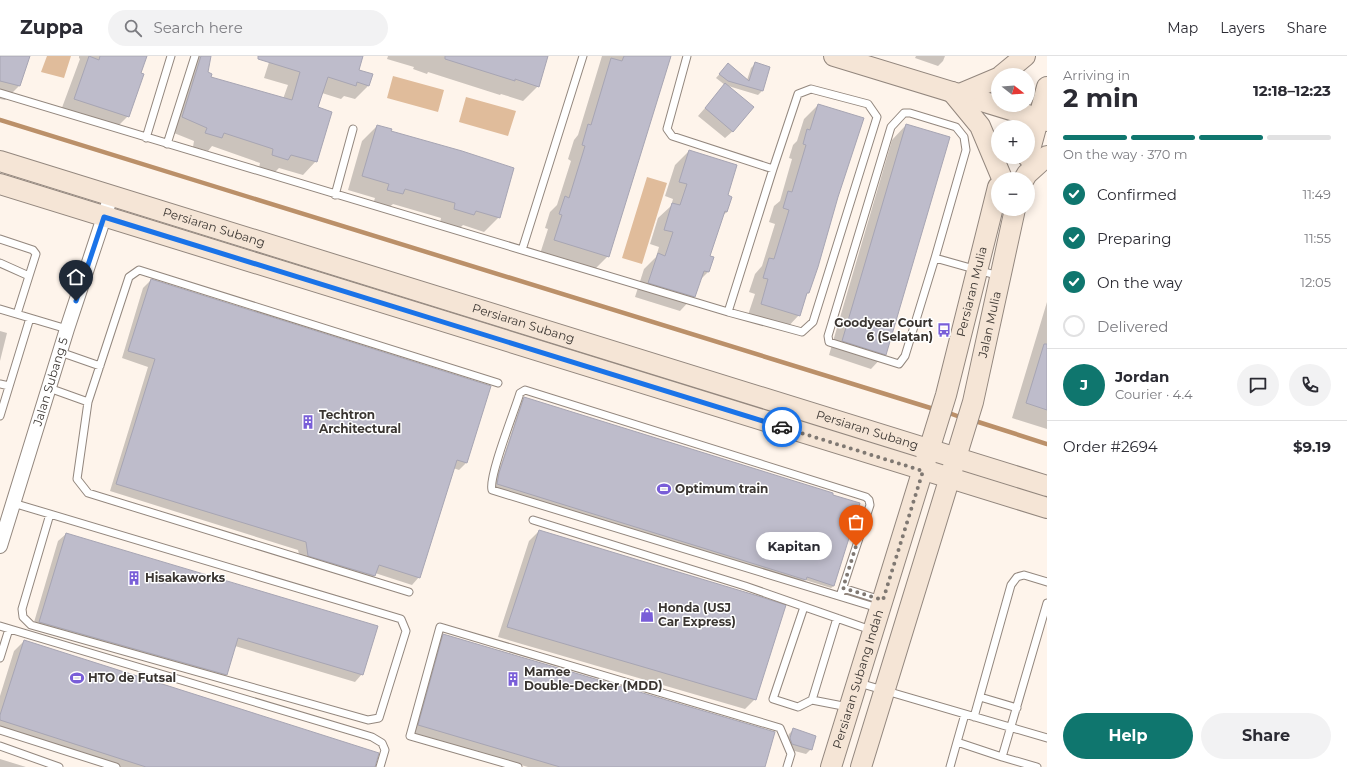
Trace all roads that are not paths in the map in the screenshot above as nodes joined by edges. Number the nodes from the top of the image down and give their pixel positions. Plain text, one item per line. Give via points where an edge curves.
1 (171, 56) edge
2 (195, 56) edge
3 (583, 56) edge
4 (687, 56) edge
5 (834, 56) edge
6 (1025, 56) edge
7 (1034, 56) edge
8 (1010, 68) edge
9 (1030, 68) edge
10 (991, 80) edge
11 (1047, 87) edge
12 (0, 93) edge
13 (956, 93) junction
14 (1016, 114) edge
15 (1043, 119) edge
16 (353, 129) dead end
17 (146, 138) junction
18 (1035, 139) edge
19 (167, 144) junction
20 (1047, 156) edge
21 (0, 161) edge
22 (773, 169) junction
23 (1000, 172) edge
24 (1030, 172) edge
25 (0, 184) edge
26 (335, 194) junction
27 (111, 196) junction
28 (991, 216) edge
29 (1013, 216) edge
30 (104, 217) junction
31 (0, 239) edge
32 (522, 250) junction
33 (935, 258) junction
34 (0, 263) edge
35 (978, 270) junction
36 (29, 276) junction
37 (1000, 276) junction
38 (0, 309) edge
39 (728, 312) junction
40 (17, 314) junction
41 (30, 318) junction
42 (67, 329) junction
43 (60, 352) junction
44 (100, 366) junction
45 (498, 383) dead end
46 (0, 384) edge
47 (9, 386) junction
48 (49, 388) junction
49 (88, 402) junction
50 (0, 416) edge
51 (932, 440) junction
52 (957, 458) junction
53 (923, 471) junction
54 (950, 478) junction
55 (1047, 486) edge
56 (13, 503) junction
57 (1047, 508) edge
58 (50, 514) junction
59 (533, 520) dead end
60 (0, 546) edge
61 (1047, 582) edge
62 (843, 588) junction
63 (409, 592) dead end
64 (840, 596) junction
65 (1047, 602) edge
66 (882, 604) junction
67 (804, 607) junction
68 (837, 618) junction
69 (0, 626) edge
70 (9, 629) junction
71 (874, 631) junction
72 (0, 658) edge
73 (858, 682) junction
74 (885, 690) junction
75 (980, 697) junction
76 (812, 700) junction
77 (850, 708) junction
78 (1017, 708) junction
79 (965, 714) junction
80 (974, 717) junction
81 (1011, 727) junction
82 (0, 730) edge
83 (1047, 738) edge
84 (957, 742) junction
85 (0, 746) edge
86 (1002, 757) junction
87 (514, 766) edge
88 (59, 767) edge
89 (116, 767) edge
90 (380, 767) edge
91 (787, 767) edge
92 (831, 767) edge
93 (861, 767) edge
94 (950, 767) edge
95 (1037, 767) edge

1 - 17 lane
2 - 19 lane
3 - 32 lane
4 - 22 lane via 667,129 672,136
5 - 13 street
6 - 8 street
7 - 9 street
10 - 13 street
11 - 15 street
12 - 17 lane
13 - 14 street
13 - 23 street via 980,126
14 - 15 street
15 - 18 street
16 - 26 lane
17 - 19 lane
19 - 26 lane
20 - 24 street
21 - 27 street, Persiaran Subang
22 - 39 lane
22 - 39 lane via 798,94 811,89 868,104 877,117 814,322 802,332
25 - 30 street, Persiaran Subang
26 - 32 lane
27 - 30 street, Jalan Subang 5
27 - 51 street, Persiaran Subang
28 - 35 street, Persiaran Mulia
29 - 37 street, Jalan Mulia
30 - 42 street, Jalan Subang 5
30 - 53 street, Persiaran Subang
31 - 36 lane via 33,250 36,254
32 - 39 lane
33 - 33 lane via 904,356 899,364 829,342 828,336 891,127 904,113 956,127 964,137 966,150
33 - 35 lane
34 - 36 lane
35 - 37 lane
35 - 51 street, Persiaran Mulia via 946,396
36 - 40 lane
37 - 52 street, Jalan Mulia via 973,402
38 - 40 lane
40 - 41 lane
41 - 42 lane
41 - 47 lane
42 - 43 street, Jalan Subang 5
43 - 44 lane
43 - 48 street, Jalan Subang 5
44 - 45 lane via 129,277 138,270
44 - 49 lane
46 - 47 lane
47 - 50 lane
48 - 49 lane
48 - 56 street, Jalan Subang 5
49 - 63 lane via 77,479 88,493
51 - 52 street, Persiaran Subang
51 - 53 street, Persiaran Subang Indah
52 - 54 street
52 - 55 street, Persiaran Subang
53 - 54 street, Persiaran Subang
53 - 66 street, Persiaran Subang Indah
54 - 57 street, Persiaran Subang
54 - 74 street
56 - 58 lane
56 - 60 street, Jalan Subang 5
58 - 58 lane via 401,619 406,631 379,718 368,720 31,625 24,617 22,609
59 - 67 lane
61 - 75 lane via 1024,575 1017,577 1011,585
62 - 64 lane
62 - 64 lane via 870,505 866,497 526,390 520,393 495,467 490,485 492,490
62 - 66 lane
64 - 66 lane
65 - 78 lane
66 - 71 street, Persiaran Subang Indah
67 - 68 lane
67 - 76 lane via 773,699 798,707
68 - 71 lane
68 - 76 lane
69 - 70 lane
70 - 72 lane
70 - 90 lane via 372,737 382,743 385,750
71 - 73 street, Persiaran Subang Indah
73 - 74 lane
73 - 77 street, Persiaran Subang Indah
74 - 79 lane
74 - 93 street
75 - 78 lane
75 - 80 lane
76 - 77 lane
77 - 92 street, Persiaran Subang Indah
78 - 81 lane
79 - 80 lane
79 - 84 lane
80 - 81 lane
81 - 83 lane
81 - 86 lane
82 - 89 lane
84 - 86 lane
84 - 94 lane
85 - 88 lane
86 - 95 lane
87 - 91 lane via 410,736 440,627 780,728 791,754

